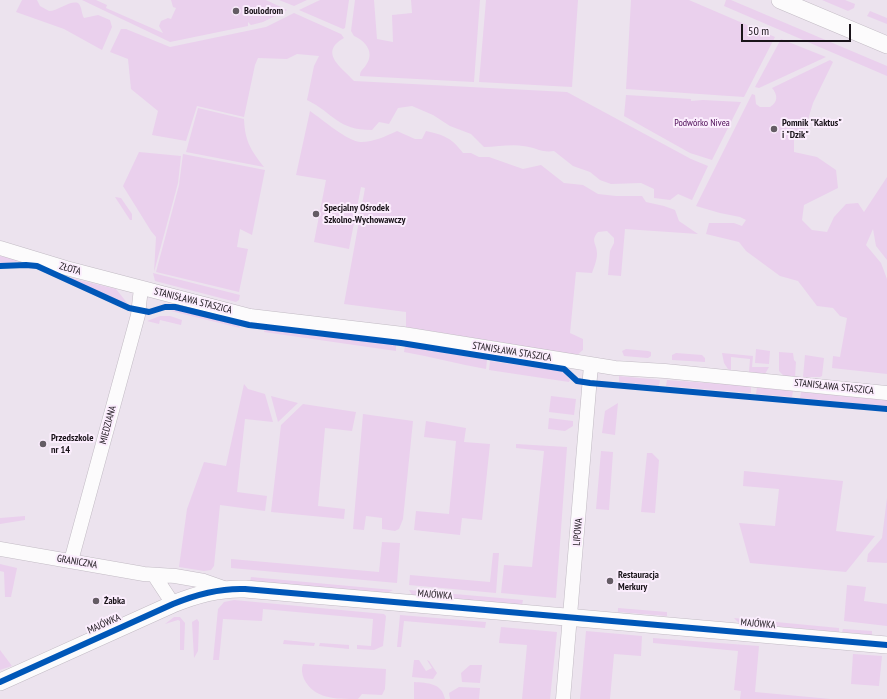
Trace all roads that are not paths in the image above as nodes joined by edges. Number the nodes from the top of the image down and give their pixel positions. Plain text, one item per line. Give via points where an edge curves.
1 (780, 0) edge
2 (887, 45) edge
3 (0, 248) edge
4 (142, 288) junction
5 (592, 365) junction
6 (887, 393) edge
7 (0, 549) edge
8 (70, 561) junction
9 (154, 576) junction
10 (224, 588) junction
11 (173, 604) junction
12 (570, 617) junction
13 (887, 645) edge
14 (0, 682) edge
15 (563, 699) edge

1 - 2 street
3 - 4 street, ZŁOTA
4 - 5 street, STANISŁAWA STASZICA via 250,316 403,334
4 - 8 street, MIEDZIANA via 138,315
5 - 6 street, STANISŁAWA STASZICA
5 - 12 street, LIPOWA
7 - 8 street, GRANICZNA
8 - 9 street, GRANICZNA
9 - 10 street, GRANICZNA via 175,576 204,581
9 - 11 street
10 - 11 street, MAJÓWKA via 200,593
10 - 12 street, MAJÓWKA
11 - 14 street, MAJÓWKA
12 - 13 street, MAJÓWKA
12 - 15 street, LIPOWA

